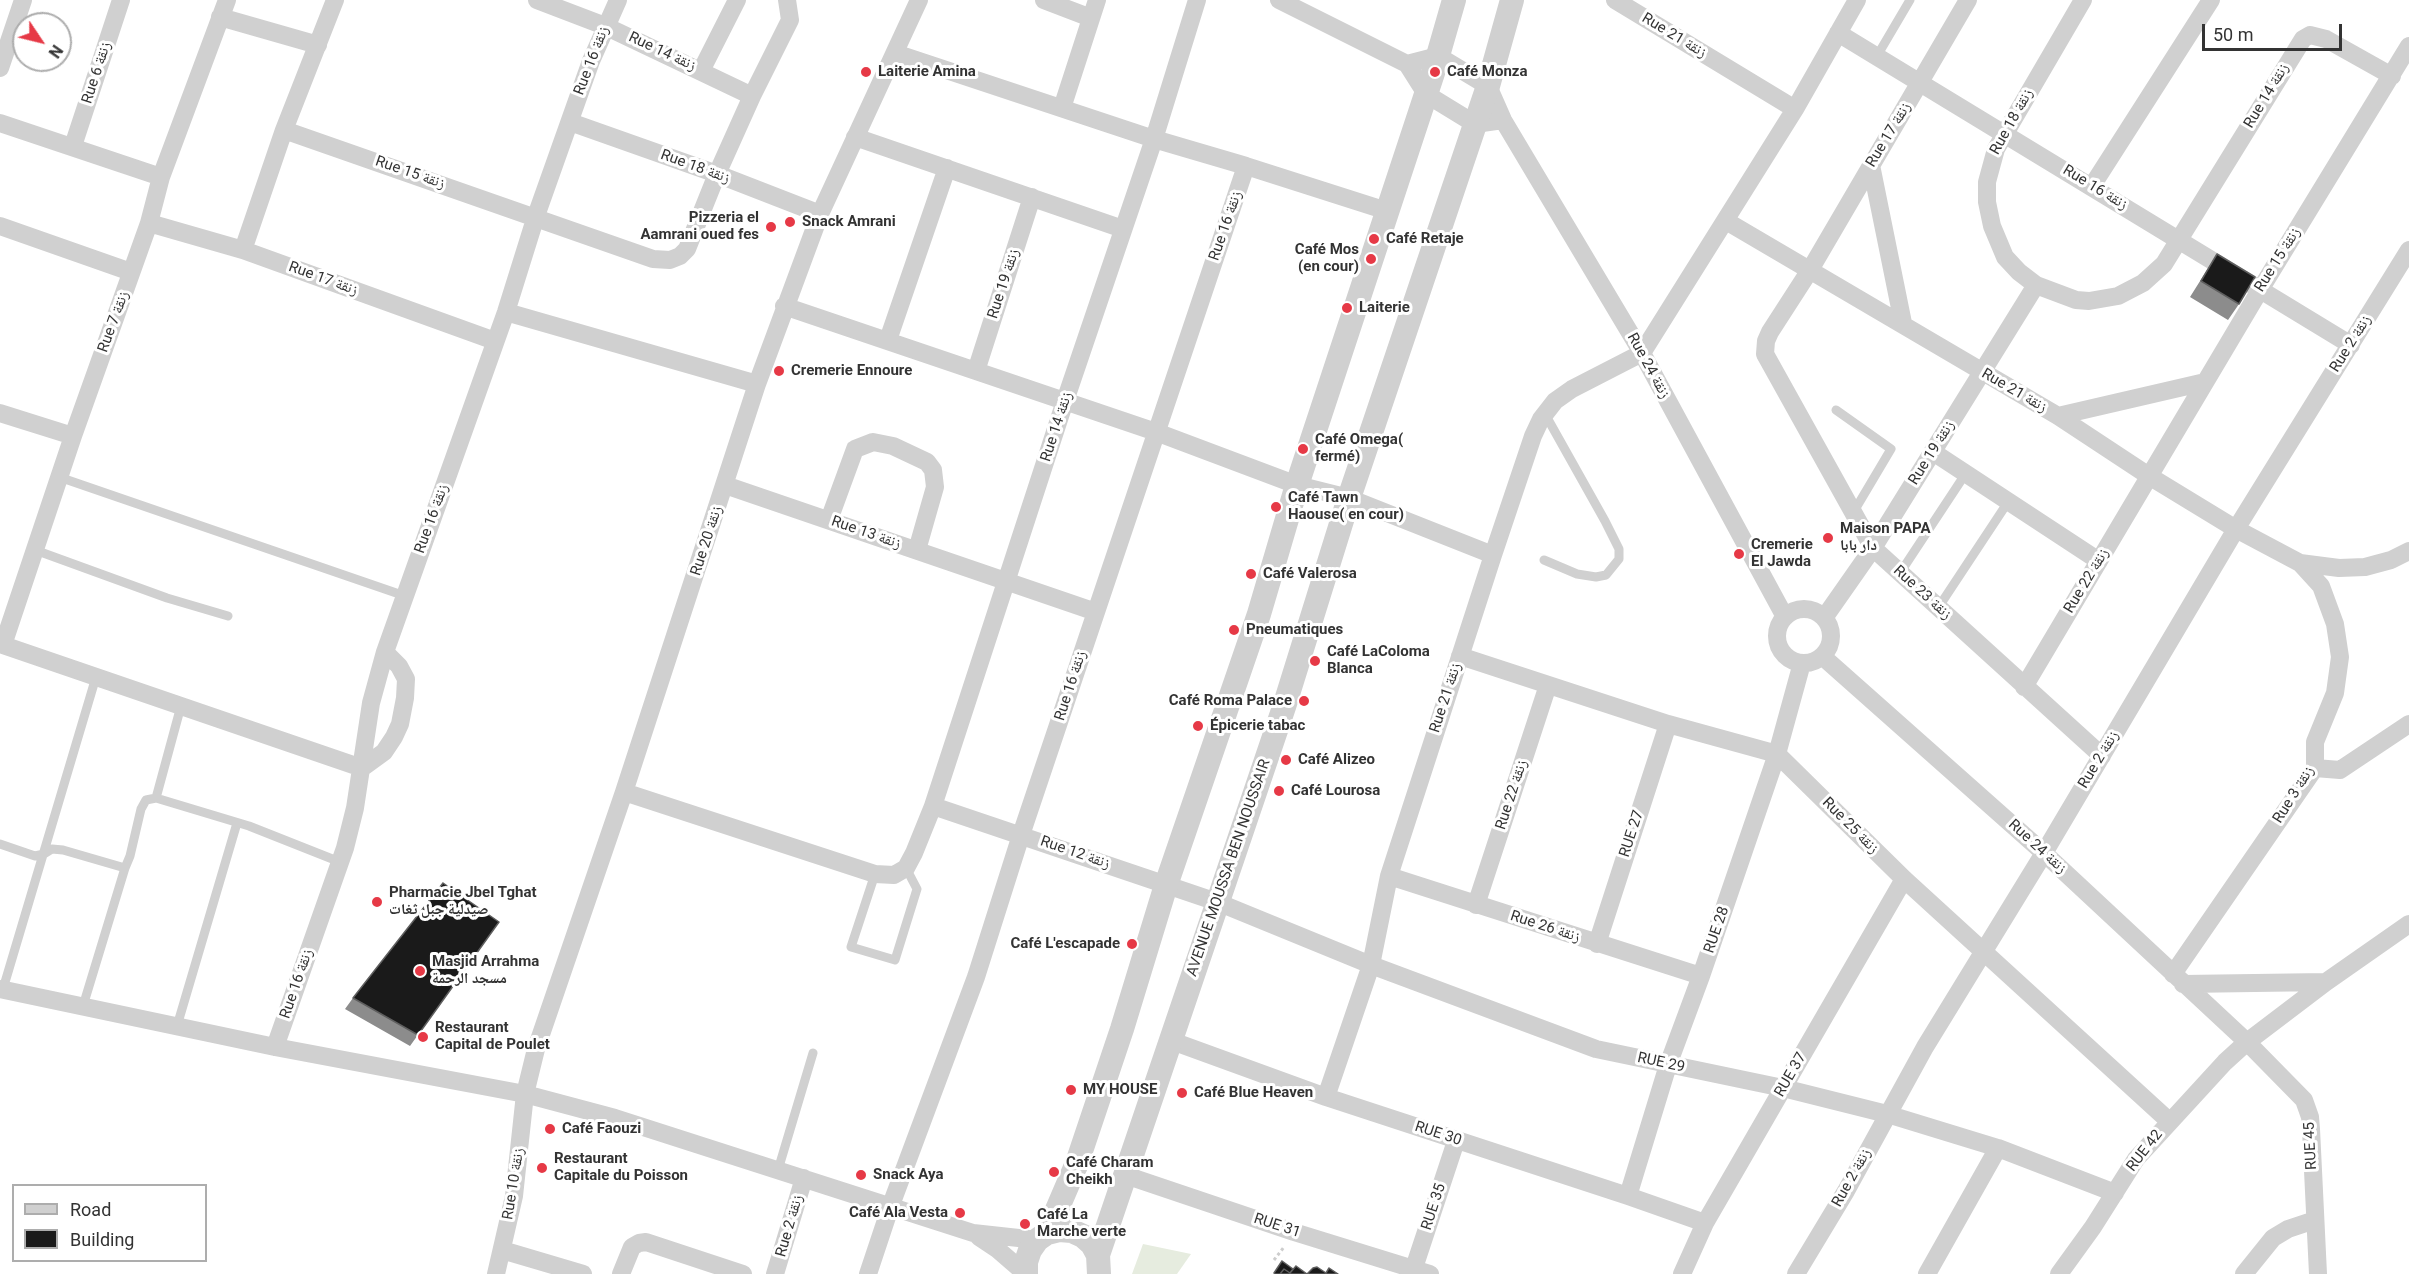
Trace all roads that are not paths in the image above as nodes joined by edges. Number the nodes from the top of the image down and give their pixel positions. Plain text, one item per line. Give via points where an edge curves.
1 (23, 0) edge
2 (121, 0) edge
3 (335, 0) edge
4 (537, 0) edge
5 (618, 0) edge
6 (737, 0) edge
7 (787, 0) edge
8 (919, 0) edge
9 (1044, 0) edge
10 (1097, 0) edge
11 (1197, 0) edge
12 (1279, 0) edge
13 (1454, 0) edge
14 (1512, 0) edge
15 (1615, 0) edge
16 (1857, 0) edge
17 (1910, 0) edge
18 (1968, 0) edge
19 (2083, 0) edge
20 (2211, 0) edge
21 (223, 8) edge
22 (1091, 18) junction
23 (605, 26) junction
24 (1838, 33) junction
25 (318, 45) junction
26 (2409, 46) edge
27 (895, 53) junction
28 (1438, 56) junction
29 (1877, 56) junction
30 (1407, 64) junction
31 (0, 68) edge
32 (701, 71) junction
33 (2392, 76) junction
34 (1921, 82) junction
35 (1488, 86) junction
36 (1426, 94) junction
37 (752, 96) junction
38 (1062, 108) junction
39 (1796, 109) junction
40 (1503, 120) junction
41 (570, 122) junction
42 (0, 123) edge
43 (1475, 124) junction
44 (284, 130) junction
45 (2004, 133) junction
46 (855, 137) junction
47 (1154, 139) junction
48 (73, 146) junction
49 (1246, 165) junction
50 (1871, 165) junction
51 (947, 168) junction
52 (717, 174) junction
53 (161, 177) junction
54 (2092, 186) junction
55 (1032, 197) junction
56 (1387, 211) junction
57 (820, 214) junction
58 (536, 216) junction
59 (1726, 221) junction
60 (149, 223) junction
61 (0, 226) edge
62 (1123, 229) junction
63 (2181, 240) junction
64 (2409, 249) edge
65 (243, 250) junction
66 (1810, 270) junction
67 (131, 272) junction
68 (2036, 285) junction
69 (2260, 290) junction
70 (784, 306) junction
71 (506, 312) junction
72 (1903, 323) junction
73 (888, 340) junction
74 (495, 341) junction
75 (2350, 345) junction
76 (1642, 353) junction
77 (976, 371) junction
78 (1982, 372) junction
79 (2205, 382) junction
80 (757, 384) junction
81 (1065, 401) junction
82 (1836, 410) dead end
83 (0, 413) edge
84 (1545, 414) junction
85 (2058, 416) junction
86 (1156, 432) junction
87 (73, 436) junction
88 (1933, 452) junction
89 (1966, 473) junction
90 (2150, 476) junction
91 (59, 477) junction
92 (725, 485) junction
93 (1298, 485) junction
94 (1349, 498) junction
95 (2008, 502) junction
96 (1853, 513) junction
97 (829, 520) junction
98 (2236, 529) junction
99 (1873, 548) junction
100 (35, 550) junction
101 (917, 550) junction
102 (2409, 551) edge
103 (1493, 555) junction
104 (1544, 560) dead end
105 (2098, 561) junction
106 (2300, 563) junction
107 (1900, 573) junction
108 (1007, 580) junction
109 (405, 596) junction
110 (1938, 608) junction
111 (1096, 612) junction
112 (228, 616) dead end
113 (1785, 617) junction
114 (1824, 618) junction
115 (1, 645) edge
116 (385, 652) junction
117 (1460, 656) junction
118 (1822, 656) junction
119 (1802, 663) junction
120 (96, 677) junction
121 (1548, 685) junction
122 (2024, 687) junction
123 (181, 706) junction
124 (1668, 724) junction
125 (2409, 724) edge
126 (1778, 754) junction
127 (2102, 756) junction
128 (362, 768) junction
129 (2315, 768) junction
130 (624, 792) junction
131 (156, 798) junction
132 (933, 806) junction
133 (237, 823) junction
134 (1021, 835) junction
135 (0, 844) edge
136 (2044, 853) junction
137 (44, 854) junction
138 (910, 860) junction
139 (340, 862) junction
140 (125, 868) junction
141 (875, 874) junction
142 (1389, 876) junction
143 (1904, 879) junction
144 (1166, 885) junction
145 (1217, 902) junction
146 (1476, 905) junction
147 (2409, 924) edge
148 (1597, 944) junction
149 (1984, 952) junction
150 (1371, 965) junction
151 (1701, 976) junction
152 (2178, 979) junction
153 (2326, 982) junction
154 (1, 989) edge
155 (83, 1006) junction
156 (177, 1026) junction
157 (1172, 1041) junction
158 (2247, 1042) junction
159 (275, 1047) junction
160 (813, 1053) dead end
161 (1668, 1065) junction
162 (1783, 1088) junction
163 (525, 1094) junction
164 (1326, 1097) junction
165 (1887, 1114) junction
166 (2169, 1121) junction
167 (1456, 1141) junction
168 (1998, 1148) junction
169 (778, 1170) junction
170 (1125, 1175) junction
171 (804, 1178) junction
172 (2115, 1193) junction
173 (1628, 1196) junction
174 (891, 1205) junction
175 (2314, 1220) junction
176 (1705, 1223) junction
177 (973, 1233) junction
178 (1042, 1237) junction
179 (502, 1250) junction
180 (1099, 1264) edge
181 (1419, 1272) edge
182 (496, 1274) edge
183 (584, 1274) edge
184 (621, 1274) edge
185 (743, 1274) edge
186 (775, 1274) edge
187 (868, 1274) edge
188 (1026, 1274) edge
189 (1682, 1274) edge
190 (1796, 1274) edge
191 (1927, 1274) edge
192 (2059, 1274) edge
193 (2244, 1274) edge
194 (2318, 1274) edge

1 - 31 street
2 - 48 street, Rue 6 زنقة
3 - 25 street
4 - 23 street, Rue 14 زنقة
5 - 23 street, Rue 16 زنقة
6 - 32 street
7 - 37 street via 790,20
8 - 27 street, Rue 20 زنقة
9 - 22 street
10 - 22 street
11 - 47 street, Rue 14 زنقة
12 - 30 street
13 - 28 street
14 - 35 street, AVENUE MOUSSA BEN NOUSSAIR
15 - 39 street, Rue 21 زنقة
16 - 24 street
17 - 29 lane
18 - 34 street, Rue 17 زنقة
19 - 45 street, Rue 18 زنقة
20 - 54 street
21 - 25 street
21 - 53 street, Rue 7 زنقة
22 - 38 street
23 - 32 street, Rue 14 زنقة
23 - 41 street, Rue 16 زنقة
24 - 29 street, Rue 16 زنقة
24 - 39 street
25 - 44 street
26 - 33 street, Rue 15 زنقة
27 - 38 street
27 - 46 street, Rue 20 زنقة
28 - 30 street
28 - 35 street
28 - 36 street
29 - 34 street, Rue 16 زنقة
30 - 36 street
32 - 37 street, Rue 14 زنقة
33 - 63 street, Rue 14 زنقة via 2326,39 2310,35 2303,39
33 - 69 street, Rue 15 زنقة
34 - 45 street, Rue 16 زنقة
34 - 50 street, Rue 17 زنقة
35 - 40 street, Rue 24 زنقة
35 - 43 street, AVENUE MOUSSA BEN NOUSSAIR
36 - 43 street
36 - 56 street
37 - 52 street
38 - 47 street
39 - 59 street
40 - 43 street
40 - 76 street, Rue 24 زنقة
41 - 52 street, Rue 18 زنقة
41 - 58 street, Rue 16 زنقة
42 - 48 street
43 - 94 street, AVENUE MOUSSA BEN NOUSSAIR
44 - 58 street, Rue 15 زنقة
44 - 65 street
45 - 54 street, Rue 16 زنقة
45 - 68 street, Rue 18 زنقة via 1988,171 1989,215 2005,257
46 - 51 street
46 - 57 street, Rue 20 زنقة
47 - 49 street
47 - 62 street, Rue 14 زنقة
48 - 53 street
49 - 56 street
49 - 86 street, Rue 16 زنقة
50 - 66 street, Rue 17 زنقة
50 - 72 street
51 - 55 street
51 - 73 street
52 - 57 street, Rue 18 زنقة
52 - 58 street via 687,249 670,260 652,259
53 - 60 street, Rue 7 زنقة
54 - 63 street, Rue 16 زنقة
55 - 62 street
55 - 77 street, Rue 19 زنقة
56 - 93 street
57 - 70 street, Rue 20 زنقة
58 - 71 street, Rue 16 زنقة
59 - 66 street, Rue 21 زنقة
59 - 76 street
60 - 65 street, Rue 17 زنقة
60 - 67 street, Rue 7 زنقة
61 - 67 street
62 - 81 street, Rue 14 زنقة
63 - 68 street, Rue 18 زنقة via 2154,275 2118,296 2076,300
63 - 69 street, Rue 16 زنقة
64 - 75 street, Rue 2 زنقة
65 - 74 street, Rue 17 زنقة
66 - 72 street, Rue 21 زنقة
66 - 96 street, Rue 23 زنقة via 1770,332 1765,354
67 - 87 street, Rue 7 زنقة
68 - 78 street, Rue 19 زنقة
69 - 75 street, Rue 16 زنقة
69 - 79 street, Rue 15 زنقة
70 - 73 street
70 - 80 street, Rue 20 زنقة
71 - 74 street, Rue 16 زنقة
71 - 80 street
72 - 78 street, Rue 21 زنقة
73 - 77 street
74 - 109 street, Rue 16 زنقة
75 - 98 street, Rue 2 زنقة
76 - 84 street, Rue 21 زنقة via 1572,389
76 - 113 street, Rue 24 زنقة
77 - 81 street
78 - 85 street, Rue 21 زنقة
78 - 88 street, Rue 19 زنقة
79 - 85 street
79 - 90 street, Rue 15 زنقة
80 - 92 street, Rue 20 زنقة
81 - 86 street
81 - 108 street, Rue 14 زنقة
82 - 96 lane via 1891,449
83 - 87 street
84 - 103 street, Rue 21 زنقة via 1533,436
84 - 104 lane via 1605,521 1619,549 1619,559 1606,575 1596,577 1577,574
85 - 90 street, Rue 21 زنقة
86 - 93 street
86 - 111 street, Rue 16 زنقة
87 - 91 street, Rue 7 زنقة
88 - 89 street
88 - 99 street, Rue 19 زنقة
89 - 95 street
89 - 107 lane
90 - 98 street, Rue 21 زنقة
90 - 105 street, Rue 22 زنقة
91 - 100 street, Rue 7 زنقة
91 - 109 lane
92 - 97 street, Rue 13 زنقة
92 - 130 street, Rue 20 زنقة
93 - 94 street
93 - 144 street via 1259,614
94 - 103 street
94 - 145 street, AVENUE MOUSSA BEN NOUSSAIR via 1284,707
95 - 105 street
95 - 110 lane
96 - 99 street, Rue 23 زنقة
97 - 101 street, Rue 13 زنقة
97 - 101 street via 855,449 873,442 893,446 927,462 933,470 935,487
98 - 106 street, Rue 21 زنقة
98 - 127 street, Rue 2 زنقة
99 - 107 street, Rue 23 زنقة
99 - 114 street, Rue 19 زنقة
100 - 112 lane
100 - 115 street, Rue 7 زنقة
101 - 108 street, Rue 13 زنقة
102 - 106 street via 2359,568
103 - 117 street, Rue 21 زنقة
105 - 122 street, Rue 22 زنقة
106 - 129 street, Rue 3 زنقة via 2326,597 2340,657 2335,693 2315,742
107 - 110 street, Rue 23 زنقة
108 - 111 street, Rue 13 زنقة
108 - 132 street, Rue 14 زنقة
109 - 116 street, Rue 16 زنقة
110 - 122 street, Rue 23 زنقة
111 - 134 street, Rue 16 زنقة
113 - 114 street via 1805,609
113 - 119 street via 1778,633 1779,647 1788,658
114 - 118 street via 1831,638
115 - 120 street
116 - 128 street, Rue 16 زنقة via 371,703
116 - 128 street via 406,679 400,724 384,752
117 - 121 street, Rue 25 زنقة
117 - 142 street, Rue 21 زنقة
118 - 119 street
118 - 136 street, Rue 24 زنقة
119 - 126 street, RUE 28
120 - 123 street
120 - 137 lane
121 - 124 street, Rue 25 زنقة
121 - 146 street, Rue 22 زنقة
122 - 127 street, Rue 23 زنقة
123 - 128 street
123 - 131 lane
124 - 126 street, Rue 25 زنقة
124 - 148 street, RUE 27
125 - 129 street via 2340,770
126 - 143 street, Rue 25 زنقة
126 - 151 street, RUE 28
127 - 136 street, Rue 2 زنقة
128 - 139 street, Rue 16 زنقة
129 - 152 street, Rue 3 زنقة
130 - 141 street
130 - 163 street, Rue 20 زنقة via 536,1049
131 - 133 lane
131 - 140 lane via 146,800 141,809
132 - 134 street, Rue 12 زنقة
132 - 138 street, Rue 14 زنقة
133 - 139 lane
133 - 156 lane
134 - 144 street, Rue 12 زنقة
134 - 174 street, Rue 16 زنقة via 976,977
135 - 137 lane via 35,856
136 - 149 street, Rue 2 زنقة
136 - 152 street, Rue 24 زنقة
137 - 140 lane via 52,849 63,850
137 - 154 lane
138 - 141 street via 894,875
138 - 141 lane via 917,889 895,960 851,947
139 - 159 street, Rue 16 زنقة
140 - 155 lane
142 - 146 street, Rue 26 زنقة
142 - 150 street, Rue 21 زنقة
143 - 149 street, Rue 25 زنقة
143 - 162 street, RUE 37
144 - 145 street, Rue 12 زنقة
144 - 178 street via 1077,1163
145 - 150 street, RUE 29
145 - 157 street, AVENUE MOUSSA BEN NOUSSAIR
146 - 148 street, Rue 26 زنقة
147 - 153 street, RUE 42
148 - 151 street, Rue 26 زنقة
149 - 165 street, Rue 2 زنقة
149 - 166 street, Rue 25 زنقة
150 - 161 street, RUE 29 via 1596,1049
150 - 164 street, Rue 21 زنقة
151 - 161 street, RUE 28
152 - 153 street
152 - 158 street, Rue 24 زنقة
153 - 158 street, RUE 42
154 - 155 street
155 - 156 street
156 - 159 street
157 - 164 street, RUE 30
157 - 170 street, AVENUE MOUSSA BEN NOUSSAIR
158 - 166 street, RUE 42
158 - 175 street, RUE 45 via 2298,1093 2308,1109
159 - 163 street
160 - 169 lane
161 - 162 street, RUE 29
161 - 173 street, RUE 28
162 - 165 street, RUE 29
162 - 176 street, RUE 37
163 - 169 street
163 - 179 street, Rue 10 زنقة via 518,1166
164 - 167 street, RUE 30
165 - 168 street, RUE 29
165 - 190 street, Rue 2 زنقة
166 - 172 street, RUE 42 via 2136,1159
167 - 173 street, RUE 30
167 - 181 street, RUE 35
168 - 172 street, RUE 29
168 - 191 street
169 - 171 street
170 - 180 street, AVENUE MOUSSA BEN NOUSSAIR
170 - 181 street, RUE 31
171 - 174 street
171 - 186 street, Rue 2 زنقة
172 - 192 street, RUE 42
173 - 176 street, RUE 30
174 - 177 street
174 - 187 street, Rue 16 زنقة
175 - 193 street via 2288,1228 2273,1238
175 - 194 street, RUE 45
176 - 189 street, RUE 37
177 - 178 street
177 - 188 street
178 - 180 street via 1066,1230 1083,1236 1092,1244
178 - 188 street via 1028,1256
179 - 182 street, Rue 10 زنقة
179 - 183 street
184 - 185 street via 632,1247 646,1242

